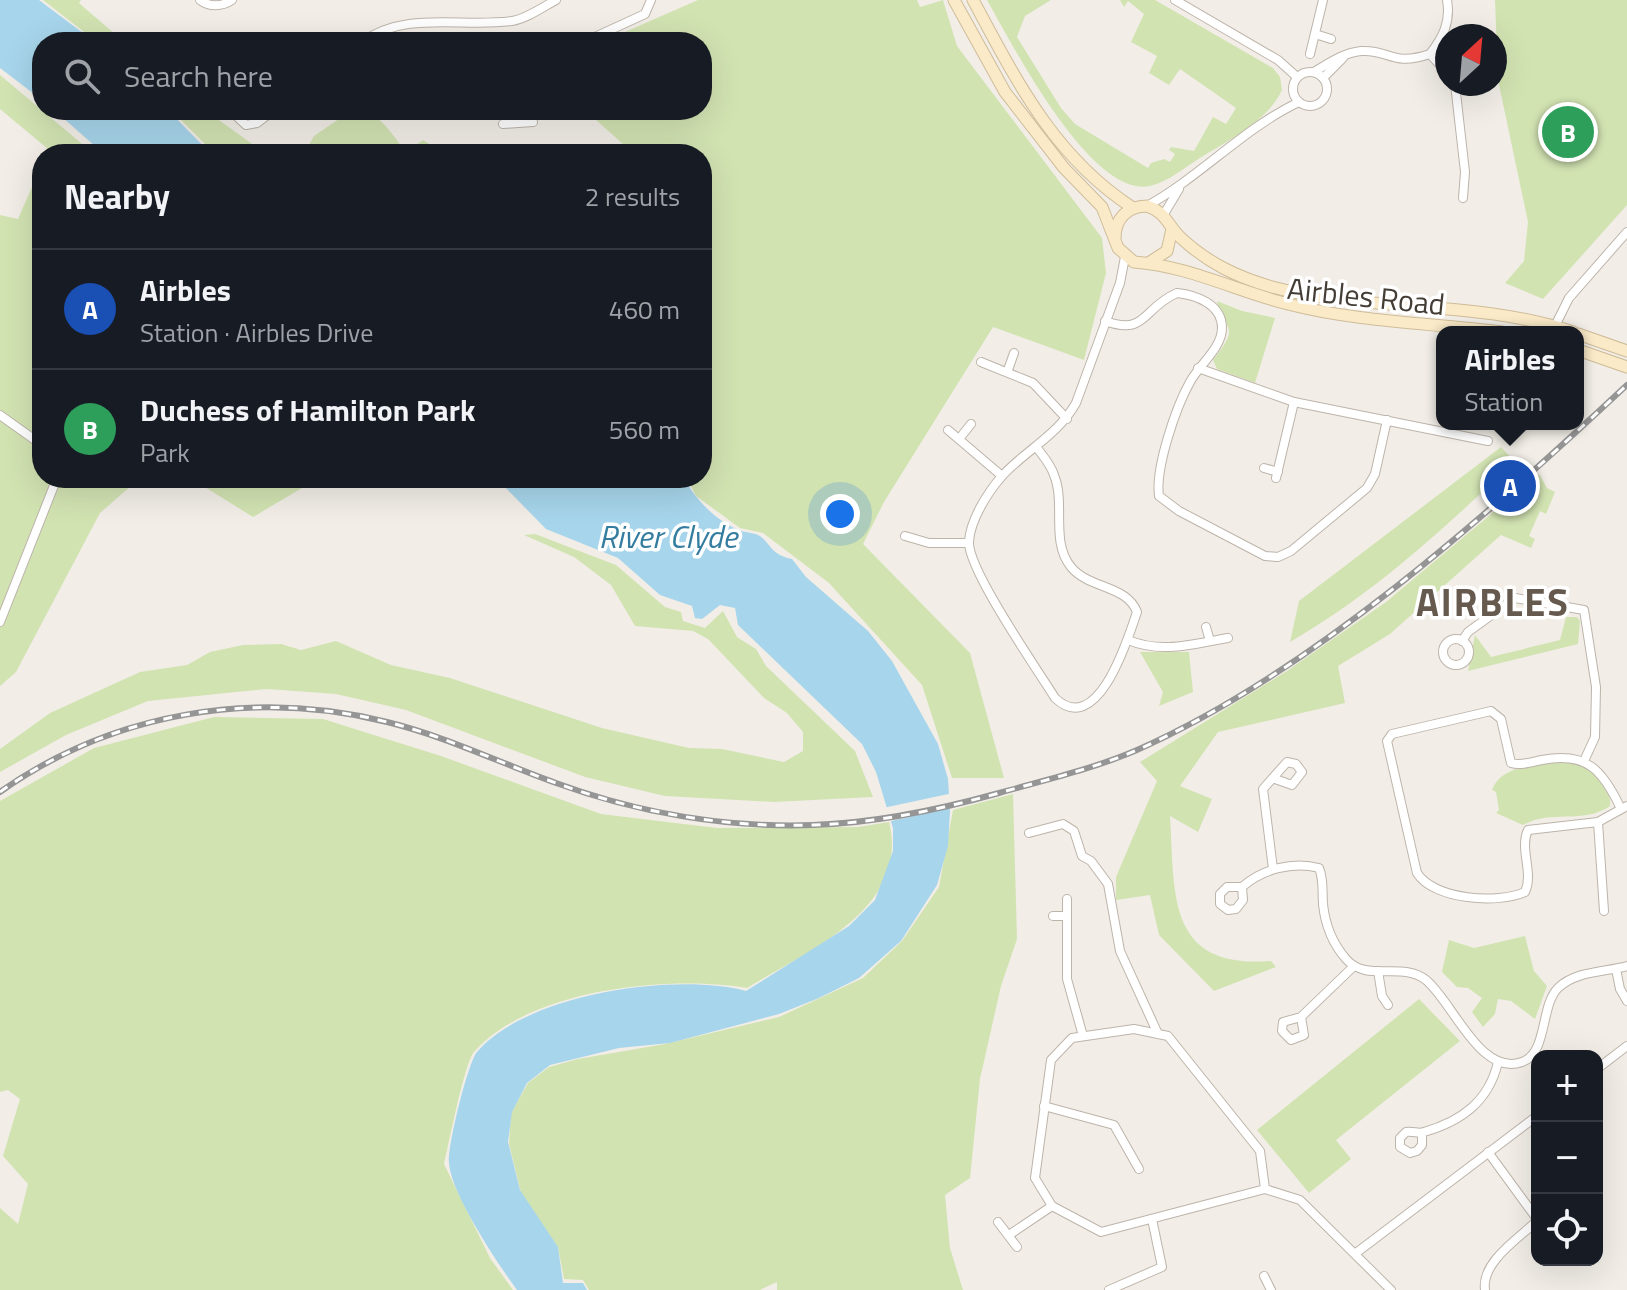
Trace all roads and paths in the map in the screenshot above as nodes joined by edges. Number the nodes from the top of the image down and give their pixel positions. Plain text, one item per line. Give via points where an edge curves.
1 (200, 0) edge
2 (232, 0) edge
3 (556, 0) edge
4 (651, 0) edge
5 (954, 0) edge
6 (973, 0) edge
7 (1175, 0) edge
8 (1323, 0) edge
9 (1447, 0) edge
10 (375, 32) edge
11 (606, 32) edge
12 (1315, 34) junction
13 (1331, 39) dead end
14 (1310, 54) dead end
15 (1430, 54) junction
16 (1435, 60) edge
17 (1319, 75) junction
18 (1297, 77) junction
19 (1293, 92) junction
20 (1456, 96) edge
21 (1299, 102) junction
22 (1278, 112) junction
23 (241, 120) edge
24 (261, 120) edge
25 (533, 122) dead end
26 (518, 123) joint
27 (503, 124) dead end
28 (1179, 188) junction
29 (1463, 198) dead end
30 (1147, 206) junction
31 (1133, 208) junction
32 (1164, 214) junction
33 (1172, 229) junction
34 (1627, 232) edge
35 (1115, 241) junction
36 (1130, 260) junction
37 (1148, 263) junction
38 (1105, 321) junction
39 (1448, 326) edge
40 (1541, 326) edge
41 (1555, 326) edge
42 (1584, 336) edge
43 (1624, 349) edge
44 (1584, 352) edge
45 (1014, 353) dead end
46 (981, 362) dead end
47 (1627, 367) edge
48 (1198, 368) junction
49 (1008, 370) junction
50 (1294, 402) junction
51 (0, 415) edge
52 (1067, 419) junction
53 (1387, 420) junction
54 (971, 424) dead end
55 (948, 430) dead end
56 (32, 438) edge
57 (959, 439) junction
58 (1488, 441) dead end
59 (1037, 448) junction
60 (1264, 468) dead end
61 (1002, 476) junction
62 (53, 488) edge
63 (924, 528) dead end
64 (905, 536) dead end
65 (920, 541) junction
66 (969, 543) junction
67 (0, 622) edge
68 (1206, 627) dead end
69 (1228, 638) dead end
70 (1128, 640) junction
71 (1210, 641) junction
72 (1462, 641) dead end
73 (1584, 761) junction
74 (1275, 779) dead end
75 (1624, 807) edge
76 (1598, 822) junction
77 (1029, 833) dead end
78 (1273, 869) junction
79 (1242, 887) dead end
80 (1067, 899) dead end
81 (1604, 911) dead end
82 (1053, 916) dead end
83 (1067, 916) junction
84 (1354, 966) junction
85 (1627, 966) edge
86 (1616, 969) junction
87 (1378, 971) junction
88 (1627, 1000) edge
89 (1388, 1005) dead end
90 (1301, 1017) dead end
91 (1158, 1034) junction
92 (1083, 1036) junction
93 (1627, 1046) edge
94 (1498, 1062) junction
95 (1603, 1064) edge
96 (1044, 1106) junction
97 (1531, 1120) edge
98 (1422, 1134) dead end
99 (1488, 1152) junction
100 (1139, 1169) dead end
101 (1265, 1189) junction
102 (1052, 1206) junction
103 (1531, 1212) edge
104 (1152, 1219) junction
105 (998, 1222) dead end
106 (1531, 1226) edge
107 (1009, 1235) junction
108 (1017, 1247) dead end
109 (1356, 1253) junction
110 (1264, 1276) dead end
111 (1109, 1290) edge
112 (1271, 1290) edge
113 (1391, 1290) edge
114 (1485, 1290) edge

1 - 2 street via 206,5
3 - 10 street via 514,21 438,20
4 - 11 street via 645,14
5 - 35 main road via 1005,92 1102,207
6 - 31 main road via 1030,106 1101,187
7 - 18 street via 1278,60
8 - 12 street
9 - 15 street via 1444,33
12 - 13 street
12 - 14 street
15 - 16 street
15 - 17 street via 1405,61 1361,51
17 - 18 street
17 - 21 street via 1327,87 1322,101 1310,106
18 - 19 street
19 - 21 street
19 - 22 street
20 - 29 street
21 - 22 street
22 - 28 street
23 - 24 street via 246,125
25 - 26 street
26 - 27 street
28 - 30 street
28 - 32 street
30 - 31 main road
30 - 32 main road
31 - 35 main road via 1118,220
32 - 33 main road, Airbles Road
33 - 37 main road via 1167,251
33 - 40 main road, Airbles Road via 1215,265 1273,287 1329,299 1463,307
34 - 41 street via 1569,298
35 - 36 main road
36 - 37 main road, Airbles Road
36 - 38 street
37 - 39 main road, Airbles Road via 1331,313
38 - 48 street via 1126,328 1135,325 1177,293 1208,302 1222,329
38 - 52 street
42 - 43 main road, Airbles Road
44 - 47 main road
45 - 49 street
46 - 49 street
48 - 50 street
48 - 53 street via 1162,463 1159,496 1265,556 1291,551 1367,488
49 - 52 street via 1033,383
50 - 53 street
50 - 60 street via 1277,475
51 - 56 street
52 - 59 street
53 - 58 street
54 - 57 street
55 - 57 street
57 - 61 street
59 - 61 street
59 - 70 street via 1054,474 1061,545 1070,566 1085,580 1133,603 1137,612
61 - 66 street via 975,520
62 - 67 street
63 - 65 street
64 - 65 street
65 - 66 street
66 - 70 street via 996,601 1064,707 1077,709 1098,699
68 - 71 street
69 - 71 street
70 - 71 street via 1147,648
72 - 73 street via 1515,598 1586,613 1596,687 1595,737
73 - 75 street
73 - 76 street via 1566,755 1514,764 1507,755 1501,719 1491,711 1392,734 1387,741 1417,873 1434,887 1476,900 1522,895 1529,885 1524,840 1528,830
74 - 78 street via 1263,789
75 - 76 street
76 - 81 street
77 - 91 street via 1063,824 1074,831 1082,856 1102,873 1120,951
78 - 79 street
78 - 84 street via 1319,868 1327,925 1337,948
80 - 83 street
82 - 83 street
83 - 92 street via 1067,979
84 - 87 street
84 - 90 street
85 - 86 street
86 - 88 street
86 - 94 street via 1578,976 1558,987 1532,1055 1519,1063
87 - 89 street
87 - 94 street via 1407,972 1426,980 1483,1054
91 - 92 street via 1134,1029
91 - 101 street via 1168,1036 1260,1151
92 - 96 street via 1072,1038 1051,1060
93 - 95 street
94 - 98 street via 1481,1102
96 - 100 street via 1114,1125
96 - 102 street via 1035,1178
97 - 99 street
99 - 103 street
99 - 109 street
101 - 104 street
101 - 109 street via 1300,1200
102 - 104 street via 1101,1232
102 - 107 street
104 - 111 street via 1162,1267
105 - 107 street
106 - 114 street via 1494,1261
107 - 108 street
109 - 113 street
110 - 112 street

